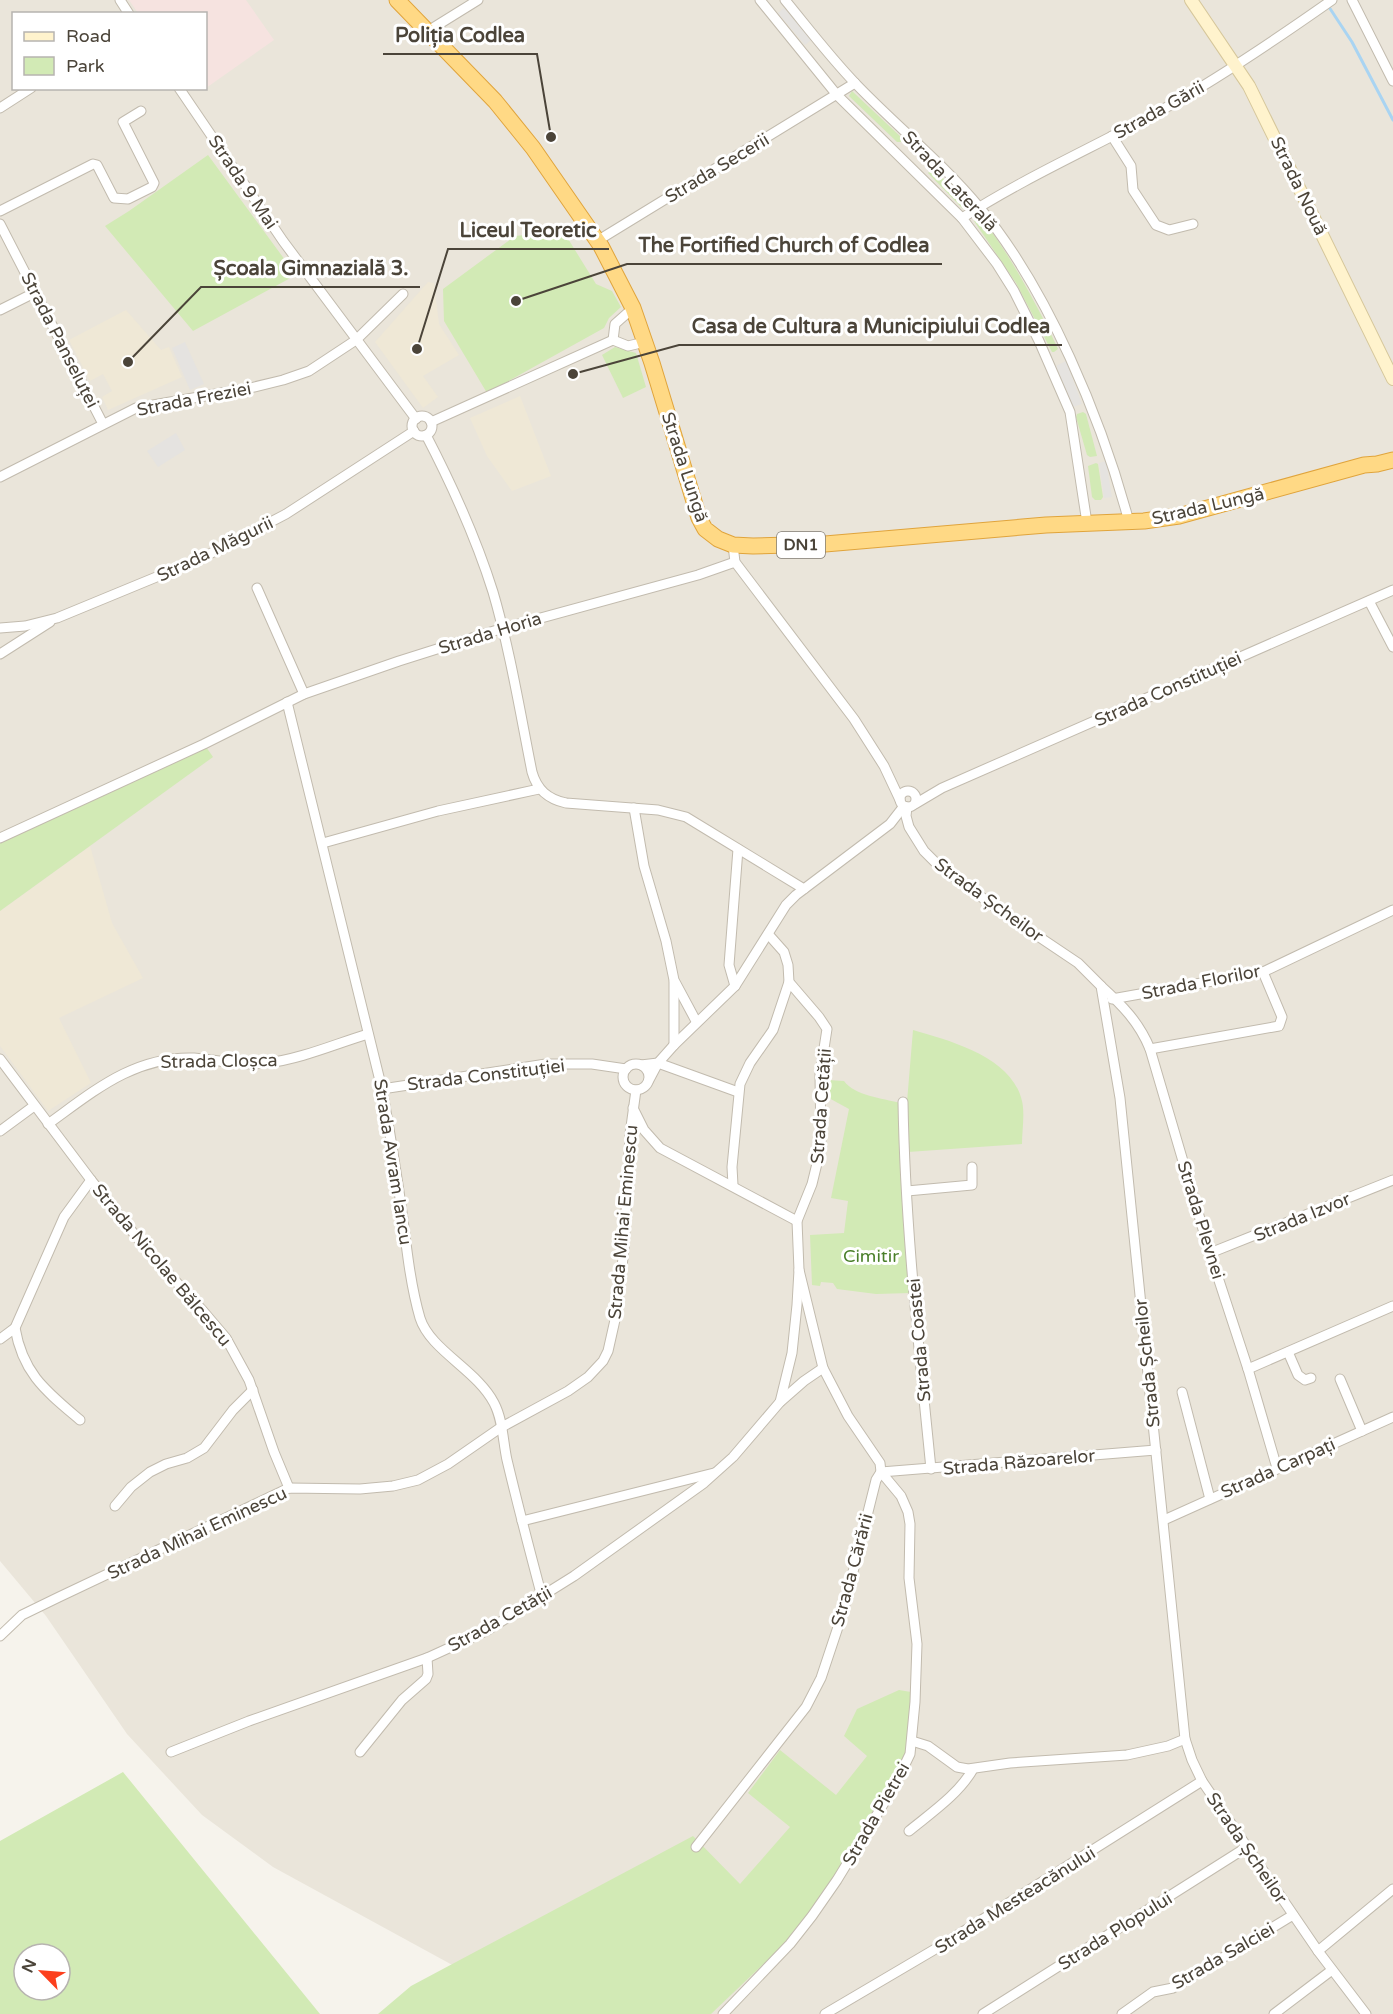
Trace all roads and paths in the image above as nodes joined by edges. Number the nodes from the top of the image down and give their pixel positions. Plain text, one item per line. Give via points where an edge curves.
1 (397, 0) edge
2 (478, 0) edge
3 (760, 0) edge
4 (785, 0) edge
5 (1191, 0) edge
6 (1352, 0) edge
7 (1331, 1) edge
8 (428, 31) junction
9 (1237, 65) junction
10 (1393, 81) edge
11 (855, 83) junction
12 (28, 90) edge
13 (180, 90) edge
14 (837, 95) junction
15 (0, 108) edge
16 (141, 111) dead end
17 (1112, 136) junction
18 (979, 207) junction
19 (0, 211) edge
20 (962, 218) junction
21 (0, 224) edge
22 (1193, 224) dead end
23 (597, 241) junction
24 (36, 292) junction
25 (404, 294) dead end
26 (633, 308) junction
27 (0, 310) edge
28 (356, 340) junction
29 (613, 340) junction
30 (645, 342) junction
31 (1068, 356) junction
32 (1050, 364) junction
33 (1393, 380) edge
34 (1089, 406) junction
35 (1070, 412) junction
36 (416, 419) junction
37 (430, 422) junction
38 (103, 424) junction
39 (414, 431) junction
40 (426, 435) junction
41 (1393, 453) edge
42 (1393, 460) edge
43 (1364, 465) junction
44 (0, 477) edge
45 (1129, 522) junction
46 (1087, 523) junction
47 (733, 545) junction
48 (735, 562) junction
49 (257, 588) dead end
50 (1393, 590) edge
51 (1369, 601) junction
52 (57, 618) junction
53 (0, 628) edge
54 (502, 628) junction
55 (1393, 647) edge
56 (0, 654) edge
57 (304, 694) junction
58 (287, 702) junction
59 (888, 773) junction
60 (942, 788) junction
61 (539, 789) junction
62 (911, 791) junction
63 (906, 804) junction
64 (634, 808) junction
65 (0, 838) edge
66 (323, 843) junction
67 (738, 849) junction
68 (804, 889) junction
69 (1393, 910) edge
70 (768, 934) junction
71 (1263, 972) junction
72 (674, 980) junction
73 (789, 982) junction
74 (735, 986) junction
75 (1101, 986) junction
76 (1115, 998) junction
77 (1104, 1001) junction
78 (696, 1021) junction
79 (368, 1034) junction
80 (674, 1045) junction
81 (1150, 1049) junction
82 (0, 1059) edge
83 (658, 1063) junction
84 (641, 1065) junction
85 (626, 1069) junction
86 (649, 1080) junction
87 (382, 1089) junction
88 (636, 1090) junction
89 (738, 1092) junction
90 (903, 1102) dead end
91 (34, 1106) junction
92 (633, 1108) junction
93 (48, 1124) junction
94 (0, 1131) edge
95 (972, 1167) dead end
96 (91, 1180) junction
97 (1393, 1180) edge
98 (733, 1185) junction
99 (907, 1191) junction
100 (797, 1221) junction
101 (1210, 1253) junction
102 (799, 1270) junction
103 (1393, 1306) edge
104 (15, 1328) junction
105 (0, 1339) edge
106 (1288, 1352) junction
107 (823, 1368) junction
108 (1248, 1369) junction
109 (1311, 1378) dead end
110 (1340, 1378) dead end
111 (254, 1390) junction
112 (1182, 1392) dead end
113 (780, 1402) junction
114 (1393, 1417) edge
115 (80, 1420) dead end
116 (500, 1428) junction
117 (1362, 1431) junction
118 (1156, 1450) junction
119 (1278, 1468) junction
120 (931, 1469) junction
121 (717, 1472) junction
122 (881, 1472) junction
123 (289, 1488) junction
124 (1210, 1499) junction
125 (115, 1506) dead end
126 (1164, 1520) junction
127 (522, 1521) junction
128 (542, 1597) junction
129 (0, 1635) edge
130 (427, 1658) junction
131 (1185, 1739) junction
132 (912, 1741) junction
133 (171, 1752) dead end
134 (360, 1752) dead end
135 (973, 1769) junction
136 (1202, 1782) junction
137 (909, 1831) dead end
138 (696, 1847) dead end
139 (1247, 1847) junction
140 (1393, 1888) edge
141 (1293, 1915) junction
142 (1318, 1951) junction
143 (1332, 1970) junction
144 (723, 2014) edge
145 (825, 2014) edge
146 (982, 2014) edge
147 (1122, 2014) edge
148 (1274, 2014) edge
149 (1366, 2014) edge

1 - 8 highway, Strada Lungă / DN1
2 - 8 street
3 - 14 street, Strada Laterală
4 - 11 street, Strada Laterală
5 - 9 main road, Strada Nouă
6 - 10 street
7 - 9 street, Strada Gării
8 - 23 highway, Strada Lungă / DN1 via 527,140
9 - 17 street, Strada Gării
9 - 33 main road, Strada Nouă
11 - 14 street, Strada Secerii
11 - 18 street, Strada Laterală
12 - 15 street
13 - 28 street, Strada 9 Mai via 262,212
14 - 20 street, Strada Laterală
14 - 23 street, Strada Secerii
16 - 19 street via 123,122 154,183 152,187 128,199 114,198 93,164
17 - 18 street, Strada Gării
17 - 22 street via 1131,166 1133,190 1156,225 1169,230
18 - 20 street, Strada Gării
18 - 31 street, Strada Laterală via 1030,282
20 - 32 street, Strada Laterală via 1014,291
21 - 24 street, Strada Panseluței
23 - 26 highway, Strada Lungă / DN1
24 - 27 street
24 - 38 street, Strada Panseluței
25 - 28 street, Strada Freziei
26 - 29 street via 615,324
26 - 30 highway, Strada Lungă / DN1
28 - 36 street, Strada 9 Mai
28 - 38 street, Strada Freziei via 317,366 290,378 136,408
29 - 30 street via 628,346
29 - 37 street
30 - 47 highway, Strada Lungă / DN1 via 699,518 711,535
31 - 32 street
31 - 34 street, Strada Laterală
32 - 35 street, Strada Laterală
34 - 35 street
34 - 45 street, Strada Laterală via 1115,471
35 - 46 street, Strada Laterală
36 - 37 street via 424,417
36 - 39 street
37 - 40 street
38 - 44 street, Strada Freziei
39 - 40 street
39 - 52 street, Strada Măgurii via 286,514 235,542
40 - 54 street via 469,526
41 - 43 highway, Strada Lungă / DN1
42 - 43 highway, Strada Lungă / DN1
43 - 45 highway, Strada Lungă / DN1 via 1179,516
45 - 46 highway, Strada Lungă / DN1
46 - 47 highway, Strada Lungă / DN1 via 835,543
47 - 48 street
48 - 54 street, Strada Horia
48 - 59 street, Strada Șcheilor via 849,712
49 - 57 street
50 - 51 street, Strada Constituției
51 - 55 street
51 - 60 street, Strada Constituției
52 - 53 street, Strada Măgurii
52 - 56 street
54 - 57 street, Strada Horia
54 - 61 street via 532,772
57 - 58 street, Strada Horia
58 - 65 street, Strada Horia
58 - 66 street, Strada Avram Iancu
59 - 62 street, Strada Șcheilor
59 - 63 street, Strada Șcheilor
60 - 62 street, Strada Constituției
60 - 63 street, Strada Constituției
61 - 64 street via 560,802
61 - 66 street via 438,811
62 - 63 street via 902,793
62 - 63 street via 917,799
63 - 68 street, Strada Constituției via 890,825
63 - 75 street, Strada Șcheilor via 909,827 939,866 1069,956
64 - 67 street via 686,817
64 - 72 street via 641,856
66 - 79 street, Strada Avram Iancu
67 - 68 street
67 - 74 street via 729,965
68 - 70 street, Strada Constituției via 786,905
69 - 71 street, Strada Florilor
70 - 73 street via 784,952
70 - 74 street, Strada Constituției
71 - 76 street, Strada Florilor
71 - 81 street via 1282,1017 1280,1026
72 - 78 street
72 - 80 street
73 - 89 street via 773,1030 750,1063
73 - 100 street, Strada Cetății via 827,1029 820,1074 821,1147
74 - 78 street, Strada Constituției
75 - 76 street, Strada Plevnei
75 - 77 street, Strada Șcheilor
76 - 77 street, Strada Florilor
76 - 81 street, Strada Plevnei via 1133,1017
77 - 118 street, Strada Șcheilor via 1120,1098
78 - 80 street, Strada Constituției
79 - 87 street, Strada Avram Iancu
79 - 93 street, Strada Cloșca via 278,1061 248,1064 182,1059 138,1066
80 - 83 street, Strada Constituției
81 - 101 street, Strada Plevnei
82 - 91 street, Strada Nicolae Bălcescu
83 - 84 street
83 - 86 street, Strada Constituției
83 - 89 street
84 - 85 street
84 - 86 street
85 - 87 street, Strada Constituției via 546,1064
85 - 88 street via 626,1084
86 - 88 street
87 - 116 street, Strada Avram Iancu via 420,1317 428,1334 487,1390 499,1414
88 - 92 street, Strada Mihai Eminescu
89 - 98 street
90 - 99 street, Strada Coastei
91 - 93 street, Strada Nicolae Bălcescu
91 - 94 street
92 - 98 street via 644,1130 660,1148
92 - 116 street, Strada Mihai Eminescu via 620,1287 608,1351 588,1377
93 - 96 street, Strada Nicolae Bălcescu
95 - 99 street via 972,1185
96 - 104 street via 64,1216
96 - 111 street, Strada Nicolae Bălcescu via 163,1269 216,1325
97 - 101 street, Strada Izvor
98 - 100 street
99 - 120 street, Strada Coastei
100 - 102 street, Strada Cetății
101 - 108 street, Strada Plevnei
102 - 107 street
102 - 113 street, Strada Cetății via 793,1343
103 - 106 street
104 - 105 street
104 - 115 street via 17,1342 37,1382
106 - 108 street
106 - 109 street via 1298,1376
107 - 113 street, Strada Cetății
107 - 122 street via 848,1416 880,1463
108 - 119 street, Strada Plevnei
110 - 117 street
111 - 123 street, Strada Nicolae Bălcescu
111 - 125 street via 204,1448 150,1472
112 - 124 street
113 - 121 street, Strada Cetății
114 - 117 street, Strada Carpați
116 - 123 street, Strada Mihai Eminescu via 418,1480 360,1489
116 - 127 street, Strada Avram Iancu
117 - 119 street, Strada Carpați
118 - 120 street, Strada Răzoarelor
118 - 126 street, Strada Șcheilor
119 - 124 street, Strada Carpați
120 - 122 street, Strada Răzoarelor
121 - 127 street
121 - 128 street, Strada Cetății
122 - 132 street, Strada Pietrei via 901,1496 910,1524 909,1578 917,1644
122 - 138 street, Strada Cărării via 843,1612 814,1694
123 - 129 street, Strada Mihai Eminescu via 50,1601 22,1616
124 - 126 street, Strada Carpați
126 - 131 street, Strada Șcheilor
127 - 128 street, Strada Avram Iancu
128 - 130 street, Strada Cetății via 486,1631
130 - 133 street, Strada Cetății via 249,1720
130 - 134 street via 426,1679 402,1700
131 - 135 street via 1127,1755
131 - 136 street, Strada Șcheilor
132 - 135 street via 934,1749 957,1767
132 - 144 street, Strada Pietrei via 904,1770 837,1880 790,1944
135 - 137 street via 959,1788
136 - 139 street, Strada Șcheilor
136 - 145 street, Strada Mesteacănului
139 - 141 street, Strada Șcheilor
139 - 146 street, Strada Plopului
140 - 142 street
141 - 142 street, Strada Șcheilor
141 - 147 street, Strada Salciei via 1173,1988 1153,1992
142 - 143 street, Strada Șcheilor
143 - 148 street
143 - 149 street, Strada Șcheilor

